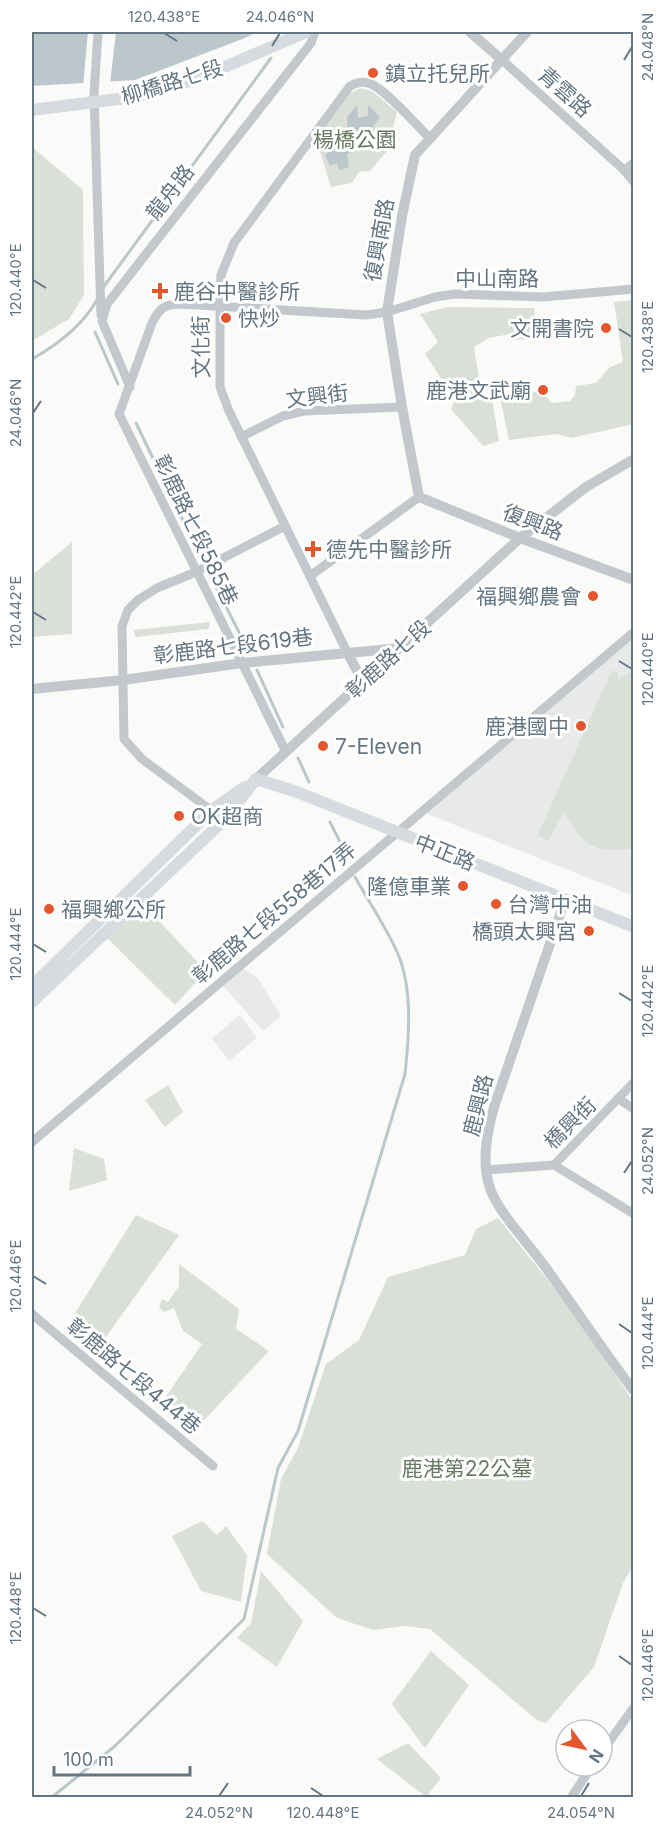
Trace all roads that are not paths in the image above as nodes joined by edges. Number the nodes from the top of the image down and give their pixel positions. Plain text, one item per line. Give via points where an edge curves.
1 (98, 32) edge
2 (306, 32) edge
3 (315, 32) edge
4 (470, 32) edge
5 (527, 32) edge
6 (502, 60) junction
7 (94, 98) junction
8 (32, 110) edge
9 (430, 138) junction
10 (633, 163) edge
11 (624, 170) junction
12 (633, 182) edge
13 (633, 289) edge
14 (220, 305) junction
15 (387, 312) junction
16 (102, 321) junction
17 (130, 387) junction
18 (402, 407) junction
19 (241, 437) junction
20 (633, 459) edge
21 (419, 497) junction
22 (285, 526) junction
23 (520, 538) junction
24 (196, 572) junction
25 (310, 576) junction
26 (633, 580) edge
27 (633, 632) edge
28 (400, 648) junction
29 (347, 652) junction
30 (242, 663) junction
31 (123, 680) junction
32 (363, 682) junction
33 (32, 689) edge
34 (286, 752) junction
35 (256, 779) junction
36 (212, 810) junction
37 (224, 820) junction
38 (396, 832) junction
39 (565, 900) junction
40 (633, 927) edge
41 (32, 986) edge
42 (32, 1002) edge
43 (633, 1082) edge
44 (619, 1099) junction
45 (633, 1108) edge
46 (32, 1142) edge
47 (554, 1165) junction
48 (486, 1170) junction
49 (633, 1214) edge
50 (32, 1314) edge
51 (633, 1389) edge
52 (213, 1466) dead end
53 (633, 1707) edge
54 (614, 1735) edge
55 (584, 1778) edge
56 (571, 1797) edge

1 - 7 street
2 - 7 main road, 柳橋路七段 via 197,79 134,97
3 - 16 street, 龍舟路 via 311,44 114,294
4 - 6 street, 青雲路
5 - 6 street, 復興南路
6 - 9 street, 復興南路
6 - 11 street, 青雲路
7 - 8 main road, 柳橋路七段
7 - 16 street
9 - 14 street, 文化街 via 370,83 350,86 234,243 221,275
9 - 15 street, 復興南路 via 415,155
10 - 11 street
11 - 12 street, 青雲路
13 - 15 street, 中山南路 via 543,297 454,294
14 - 15 street, 中山南路 via 366,315
14 - 17 street, 中山南路 via 167,304 158,311
14 - 19 street, 文化街 via 220,387
15 - 18 street, 復興南路
16 - 17 street
17 - 24 street, 彰鹿路七段585巷 via 119,414
18 - 19 street, 文興街 via 304,411 283,416
18 - 21 street, 復興南路
19 - 22 street, 文化街
20 - 23 street, 彰鹿路七段 via 586,487
21 - 23 street, 復興路
21 - 25 street
22 - 24 street
22 - 25 street, 文化街
23 - 26 street, 復興路
23 - 28 street, 彰鹿路七段
24 - 30 street, 彰鹿路七段585巷
24 - 31 street via 157,588 128,610 122,626
25 - 29 street, 文化街
27 - 38 street, 彰鹿路七段558巷17弄
28 - 29 street, 彰鹿路七段619巷
28 - 32 street, 彰鹿路七段
29 - 30 street, 彰鹿路七段619巷
29 - 32 street, 文化街
30 - 31 street, 彰鹿路七段619巷
30 - 34 street, 彰鹿路七段585巷
31 - 33 street, 彰鹿路七段619巷
31 - 36 street via 124,739
32 - 34 street, 彰鹿路七段
34 - 35 street, 彰鹿路七段
35 - 36 main road, 彰鹿路七段
35 - 37 main road, 彰鹿路七段
35 - 38 main road, 中正路
36 - 37 street
36 - 41 main road, 彰鹿路七段
37 - 42 main road, 彰鹿路七段
38 - 39 main road, 中正路
38 - 46 street, 彰鹿路七段558巷17弄
39 - 40 main road, 中正路
39 - 48 street, 鹿興路 via 494,1107 486,1138
43 - 44 street, 橋興街
44 - 45 street
44 - 47 street, 橋興街
47 - 48 street, 橋興街
47 - 49 street
48 - 51 street, 鹿興路 via 490,1190 503,1211
50 - 52 street, 彰鹿路七段444巷
53 - 54 street
55 - 56 street

